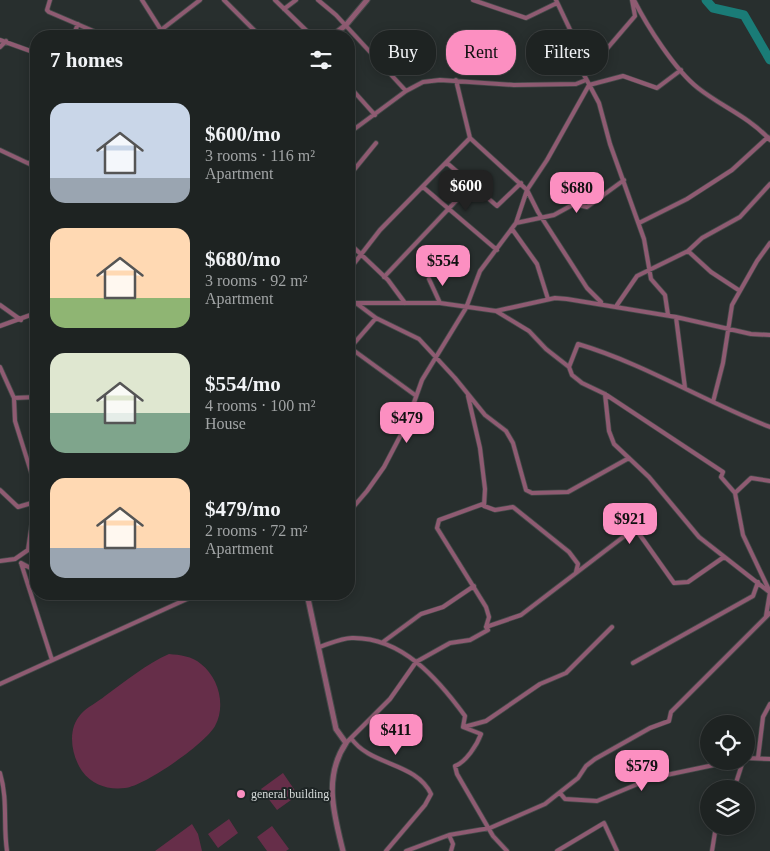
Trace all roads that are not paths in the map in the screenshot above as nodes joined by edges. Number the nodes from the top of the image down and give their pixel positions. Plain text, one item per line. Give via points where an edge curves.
1 (50, 0) edge
2 (143, 0) edge
3 (200, 0) edge
4 (224, 0) edge
5 (275, 0) edge
6 (296, 0) edge
7 (318, 0) edge
8 (367, 0) edge
9 (473, 0) edge
10 (633, 0) edge
11 (556, 2) edge
12 (284, 9) junction
13 (78, 24) junction
14 (346, 25) junction
15 (75, 30) edge
16 (92, 30) edge
17 (161, 30) joint
18 (254, 30) edge
19 (306, 30) edge
20 (340, 30) edge
21 (351, 30) edge
22 (570, 30) edge
23 (355, 35) edge
24 (0, 40) edge
25 (6, 41) junction
26 (0, 47) edge
27 (608, 48) edge
28 (30, 51) edge
29 (681, 70) junction
30 (584, 75) edge
31 (456, 80) junction
32 (586, 80) junction
33 (589, 85) junction
34 (406, 91) junction
35 (355, 93) edge
36 (375, 115) junction
37 (355, 130) edge
38 (470, 138) junction
39 (769, 139) edge
40 (376, 143) dead end
41 (0, 150) edge
42 (447, 162) junction
43 (30, 163) edge
44 (355, 169) edge
45 (624, 180) junction
46 (520, 183) junction
47 (472, 184) junction
48 (770, 184) edge
49 (423, 187) junction
50 (528, 190) junction
51 (449, 211) junction
52 (542, 216) junction
53 (516, 223) junction
54 (639, 223) junction
55 (512, 229) junction
56 (770, 243) edge
57 (355, 248) edge
58 (496, 250) junction
59 (688, 251) junction
60 (361, 254) junction
61 (355, 262) edge
62 (649, 268) junction
63 (384, 277) junction
64 (429, 279) dead end
65 (740, 291) junction
66 (548, 300) junction
67 (356, 303) joint
68 (440, 303) junction
69 (602, 303) junction
70 (405, 304) junction
71 (0, 305) edge
72 (617, 305) junction
73 (466, 308) junction
74 (496, 311) junction
75 (30, 315) edge
76 (668, 315) junction
77 (676, 317) junction
78 (376, 318) junction
79 (21, 320) junction
80 (0, 326) edge
81 (728, 330) junction
82 (770, 335) edge
83 (355, 341) edge
84 (355, 351) edge
85 (436, 357) junction
86 (0, 367) edge
87 (569, 367) junction
88 (685, 388) junction
89 (468, 394) junction
90 (605, 394) junction
91 (416, 395) junction
92 (30, 397) edge
93 (14, 398) junction
94 (714, 402) junction
95 (770, 427) edge
96 (629, 458) junction
97 (30, 470) edge
98 (770, 481) edge
99 (0, 490) edge
100 (735, 493) junction
101 (30, 503) edge
102 (484, 504) junction
103 (355, 505) edge
104 (30, 547) edge
105 (724, 557) junction
106 (15, 558) junction
107 (0, 561) edge
108 (21, 563) junction
109 (30, 568) edge
110 (576, 572) junction
111 (758, 582) junction
112 (474, 586) junction
113 (30, 591) edge
114 (770, 592) edge
115 (33, 600) edge
116 (185, 600) edge
117 (308, 600) edge
118 (768, 614) edge
119 (612, 626) dead end
120 (486, 627) junction
121 (382, 642) junction
122 (319, 647) junction
123 (52, 660) junction
124 (416, 662) junction
125 (633, 662) dead end
126 (0, 684) edge
127 (770, 704) edge
128 (463, 727) junction
129 (351, 738) junction
130 (346, 743) junction
131 (758, 758) joint
132 (770, 759) edge
133 (700, 768) edge
134 (0, 773) edge
135 (560, 793) junction
136 (490, 828) junction
137 (449, 835) junction
138 (715, 835) edge
139 (7, 851) edge
140 (343, 851) edge
141 (386, 851) edge
142 (406, 851) edge
143 (451, 851) edge
144 (507, 851) edge
145 (557, 851) edge
146 (617, 851) edge
147 (712, 851) edge

1 - 13 street via 48,11
2 - 17 street
3 - 17 street
4 - 18 street
5 - 12 street
6 - 12 street
7 - 14 street
8 - 14 street
9 - 11 street via 526,18
10 - 27 street via 635,16
10 - 29 street
11 - 22 street
12 - 19 street
13 - 15 street
13 - 16 street
14 - 20 street
14 - 21 street
23 - 34 street
24 - 25 street
25 - 26 street
25 - 28 street
29 - 33 street via 657,88 623,76
29 - 39 street via 700,89 749,119
30 - 32 street
31 - 32 street via 514,85 572,84
31 - 34 street via 423,82
31 - 38 street
32 - 33 street
33 - 45 street via 599,103
33 - 50 street
34 - 36 street
35 - 36 street
36 - 37 street
38 - 42 street
38 - 46 street
39 - 54 street via 732,170 687,199
40 - 44 street
41 - 43 street
42 - 47 street
42 - 49 street
45 - 52 street via 586,207 576,204 554,215
45 - 54 street
46 - 47 street via 497,206
46 - 50 street
47 - 51 street
48 - 59 street via 740,217 702,238
49 - 51 street
49 - 60 street
50 - 52 street
50 - 53 street
51 - 58 street
51 - 63 street
52 - 53 street
52 - 69 street via 587,288
53 - 55 street
54 - 62 street
55 - 58 street
55 - 66 street via 538,264
56 - 65 street
57 - 60 street
58 - 73 street via 480,271
59 - 62 street
59 - 65 street via 711,272
60 - 61 street
60 - 63 street
62 - 72 street via 637,276
62 - 76 street via 650,280 665,295
63 - 70 street
64 - 68 street
65 - 81 street via 732,305
66 - 69 street via 567,298
66 - 74 street
67 - 70 street
67 - 78 street
68 - 70 street
68 - 73 street
69 - 72 street
71 - 79 street
72 - 76 street
73 - 74 street
73 - 85 street
74 - 87 street via 529,331
75 - 79 street
76 - 77 street
77 - 81 street
77 - 88 street
78 - 83 street
78 - 85 street via 414,336
79 - 80 street
81 - 82 street
81 - 94 street
84 - 91 street
85 - 89 street
85 - 91 street
86 - 93 street
87 - 88 street via 578,344
87 - 90 street via 572,375 582,383
88 - 94 street
89 - 96 street via 485,415 510,436 526,490 532,493 568,492
89 - 102 street via 480,448
90 - 96 street via 610,439
90 - 100 street via 723,472 721,477
91 - 103 street via 406,425 384,467
92 - 93 street
93 - 97 street via 15,421
94 - 95 street
96 - 105 street via 666,497 690,529
98 - 100 street via 751,478
99 - 101 street via 18,506
100 - 114 street via 743,535
102 - 110 street via 495,510 513,507 569,552 578,564
102 - 112 street via 442,519 437,525
104 - 106 street
105 - 110 street via 688,582 674,583 635,528
105 - 111 street
106 - 107 street
106 - 108 street
108 - 109 street
108 - 113 street
110 - 120 street via 521,615
111 - 114 street
111 - 125 street via 752,596
112 - 120 street via 487,610
112 - 121 street via 443,607 422,614
114 - 118 street
115 - 123 street
116 - 123 street
117 - 122 street
118 - 135 street via 671,712 669,721 595,759
119 - 128 street via 566,673 540,684 486,720
120 - 124 street via 488,630 479,636 450,643
121 - 122 street via 349,638
121 - 124 street
122 - 130 street via 336,728
123 - 126 street
124 - 128 street via 433,677 465,716
124 - 129 street via 390,699
127 - 131 street via 762,717
128 - 136 street via 481,734 462,763 455,766 457,774
129 - 130 street
129 - 141 street via 356,745 386,762 406,769 431,794
130 - 140 street via 339,754 331,800
131 - 132 street
133 - 135 street via 652,778 597,801 565,799
134 - 139 street via 6,802 4,832
135 - 136 street via 545,804
136 - 137 street
136 - 144 street
137 - 142 street
137 - 143 street via 454,844
138 - 147 street
145 - 146 street via 604,823

